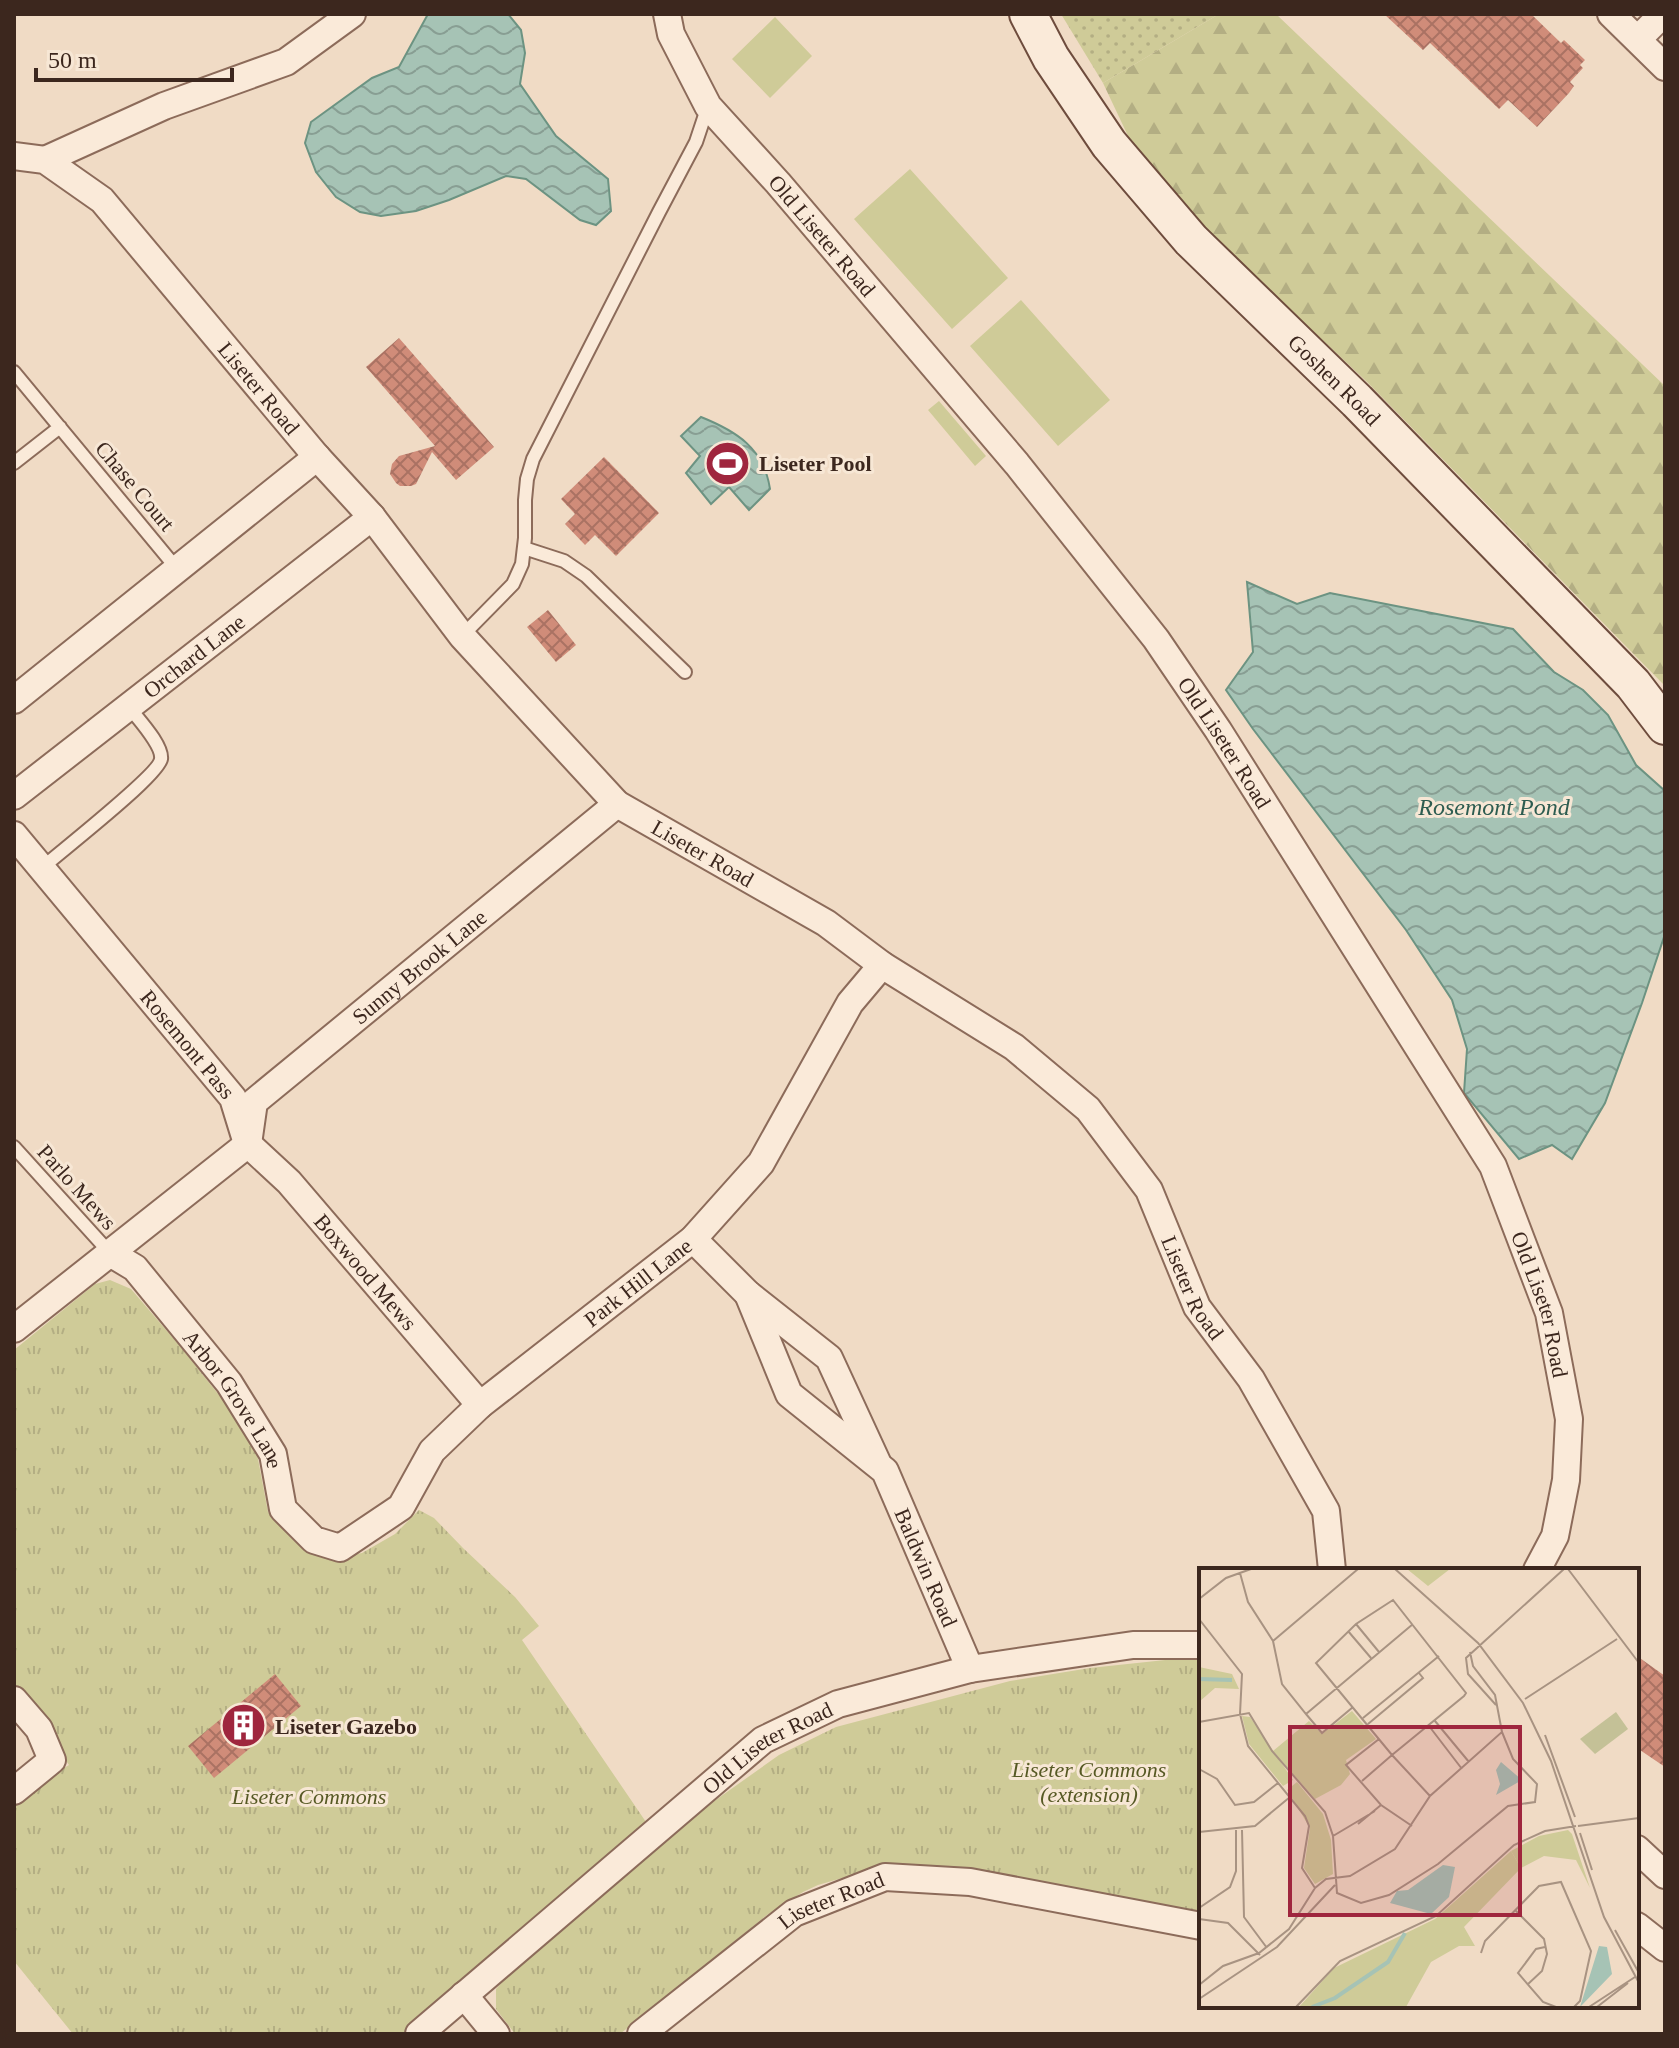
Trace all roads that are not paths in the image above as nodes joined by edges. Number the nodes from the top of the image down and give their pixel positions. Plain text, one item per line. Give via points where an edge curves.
1 (352, 14) edge
2 (667, 14) edge
3 (1028, 14) edge
4 (1611, 14) edge
5 (1663, 14) edge
6 (1638, 39) junction
7 (1665, 67) edge
8 (708, 106) junction
9 (14, 156) edge
10 (45, 160) junction
11 (14, 372) edge
12 (60, 427) junction
13 (317, 457) junction
14 (14, 463) edge
15 (372, 517) junction
16 (524, 548) junction
17 (178, 570) junction
18 (462, 636) junction
19 (685, 672) dead end
20 (14, 700) edge
21 (129, 707) junction
22 (1665, 726) edge
23 (14, 796) edge
24 (617, 804) junction
25 (14, 835) edge
26 (42, 868) junction
27 (882, 965) junction
28 (248, 1144) junction
29 (14, 1147) edge
30 (693, 1239) junction
31 (110, 1253) junction
32 (748, 1294) junction
33 (14, 1329) edge
34 (480, 1405) junction
35 (882, 1469) junction
36 (340, 1548) joint
37 (1332, 1568) edge
38 (1538, 1568) edge
39 (1199, 1645) edge
40 (970, 1669) junction
41 (14, 1700) edge
42 (14, 1791) edge
43 (1639, 1851) edge
44 (1665, 1875) edge
45 (1199, 1926) edge
46 (1639, 1928) edge
47 (1665, 1948) edge
48 (464, 1995) junction
49 (419, 2034) edge
50 (496, 2034) edge
51 (641, 2034) edge

1 - 10 street via 286,62 164,106
2 - 8 street, Old Liseter Road via 671,34
3 - 22 main road, Goshen Road via 1109,144 1191,240 1611,661
4 - 6 street
5 - 6 street
6 - 7 street
8 - 16 lane via 696,142 533,459
8 - 38 street, Old Liseter Road via 1017,464 1156,639 1493,1166 1549,1313 1569,1419 1566,1480 1555,1536
9 - 10 street, Liseter Road
10 - 13 street, Liseter Road via 102,200
11 - 12 lane, Chase Court
12 - 14 lane
12 - 17 lane, Chase Court
13 - 15 street, Liseter Road
13 - 17 street
15 - 18 street, Liseter Road
15 - 21 street, Orchard Lane
16 - 18 lane via 513,584
16 - 19 lane via 564,561 586,576
17 - 20 street
18 - 24 street, Liseter Road
21 - 23 street, Orchard Lane
21 - 26 lane via 159,748 158,766
24 - 27 street, Liseter Road via 826,923
24 - 28 street, Sunny Brook Lane via 254,1102
25 - 26 street, Rosemont Pass
26 - 28 street, Rosemont Pass via 233,1098
27 - 30 street, Park Hill Lane via 850,1003 761,1163
27 - 37 street, Liseter Road via 1025,1056 1088,1109 1141,1179 1197,1307 1251,1379 1326,1511
28 - 31 street
28 - 34 street, Boxwood Mews via 289,1182
29 - 31 lane, Parlo Mews
30 - 32 street, Baldwin Road
30 - 34 street, Park Hill Lane
31 - 33 street
31 - 36 street, Arbor Grove Lane via 135,1268 229,1383 273,1454 283,1509 314,1540
32 - 35 street, Baldwin Road via 829,1358
32 - 35 street, Baldwin Road via 789,1394
34 - 36 street, Park Hill Lane via 432,1451 401,1507
35 - 40 street, Baldwin Road
39 - 40 street, Old Liseter Road via 1133,1645
40 - 48 street, Old Liseter Road via 838,1704 763,1740
41 - 42 street via 39,1729 52,1760
43 - 44 street
45 - 51 street, Liseter Road via 970,1882 885,1877 794,1913
46 - 47 street
48 - 49 street, Old Liseter Road
48 - 50 street

